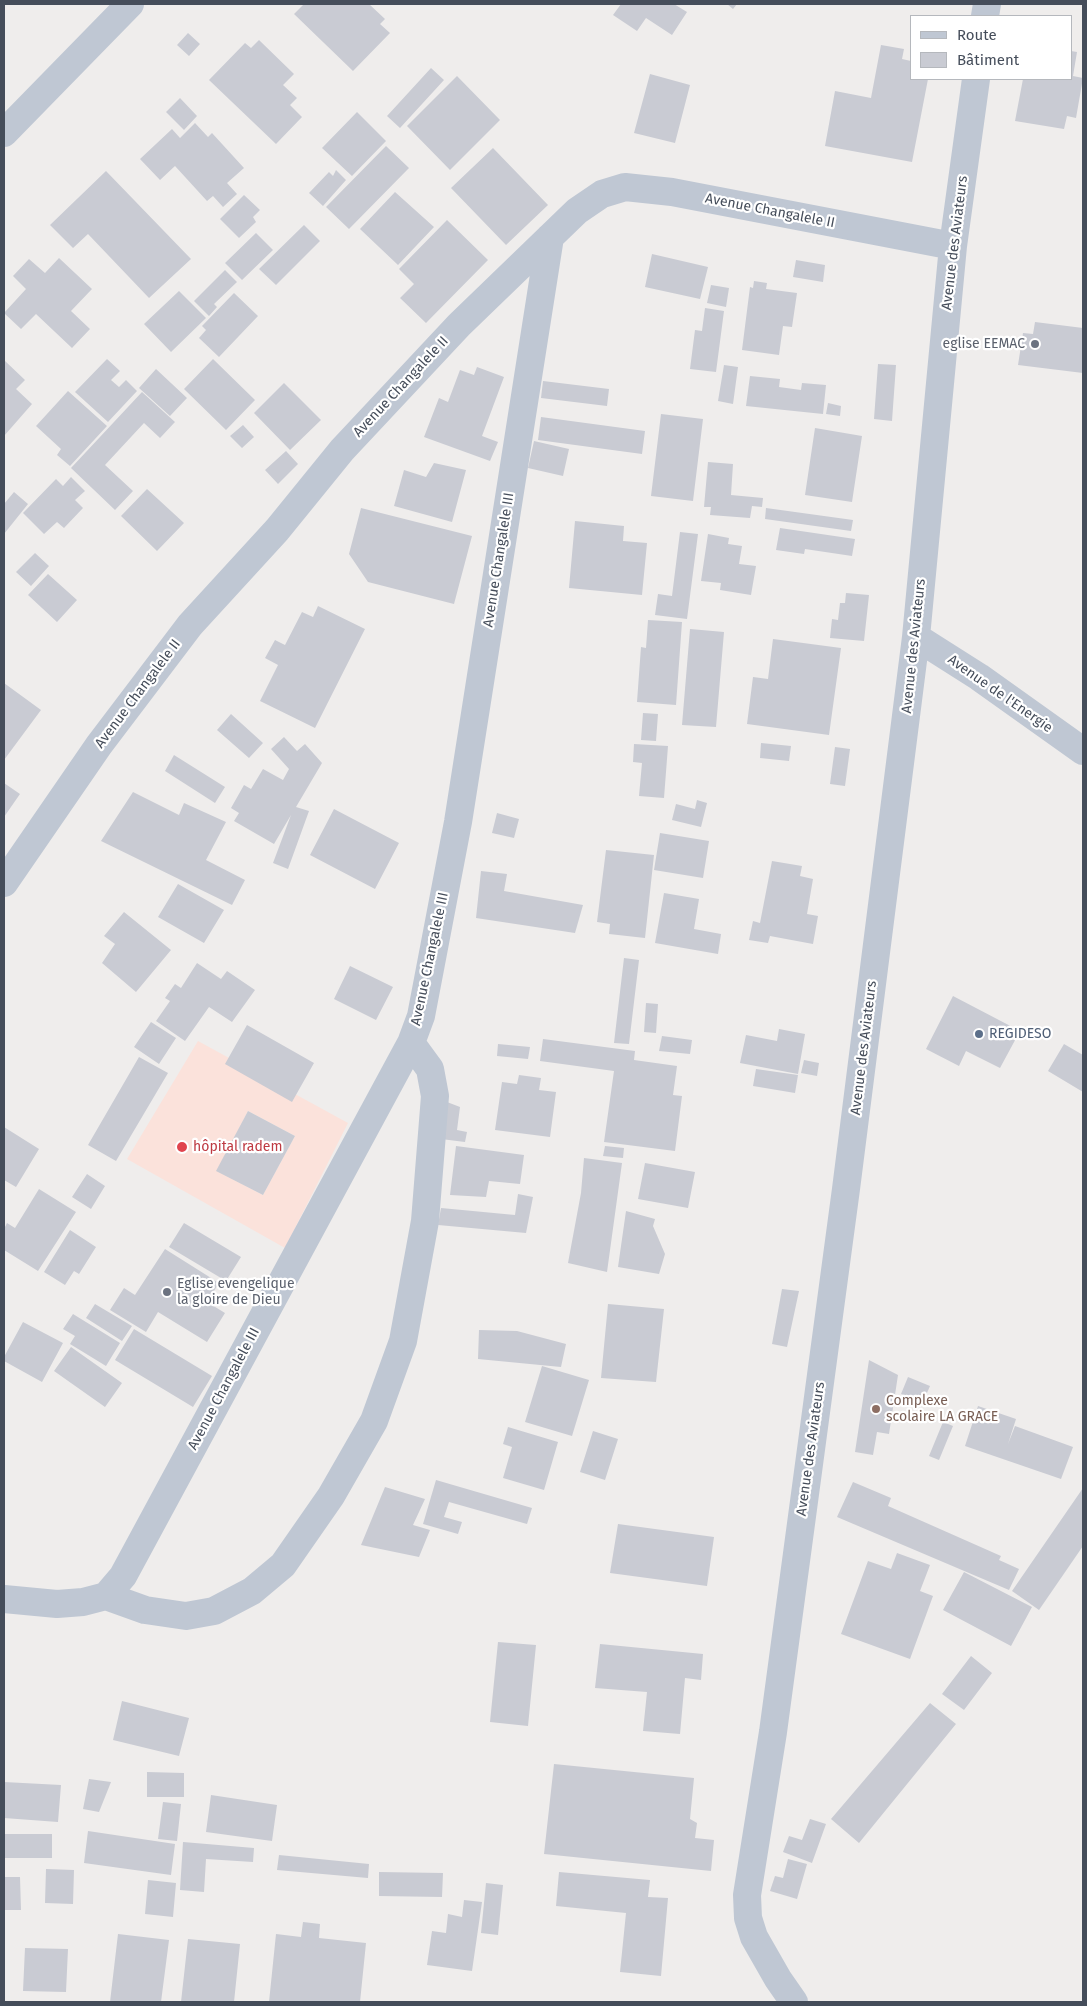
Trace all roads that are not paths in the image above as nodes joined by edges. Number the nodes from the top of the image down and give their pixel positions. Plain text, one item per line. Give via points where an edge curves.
1 (130, 4) edge
2 (976, 80) edge
3 (4, 134) edge
4 (550, 237) junction
5 (953, 246) junction
6 (916, 637) junction
7 (1083, 752) edge
8 (4, 883) edge
9 (411, 1044) junction
10 (106, 1596) junction
11 (4, 1599) edge
12 (794, 2002) edge

1 - 3 street
2 - 5 street, Avenue des Aviateurs
4 - 5 street, Avenue Changalele II via 577,211 602,194 625,187 672,192
4 - 8 street, Avenue Changalele II via 459,325 342,450 277,530 190,626 98,745
4 - 9 street, Avenue Changalele III via 458,822 421,1016
5 - 6 street, Avenue des Aviateurs
6 - 7 street, Avenue de l'Energie via 979,677
6 - 12 street, Avenue des Aviateurs via 773,1732 747,1895 748,1918 754,1937
9 - 10 street, Avenue Changalele III via 123,1576
9 - 10 street via 430,1069 435,1096 425,1221 403,1341 374,1421 331,1496 283,1565 252,1591 214,1611 186,1616 145,1610
10 - 11 street via 57,1604

